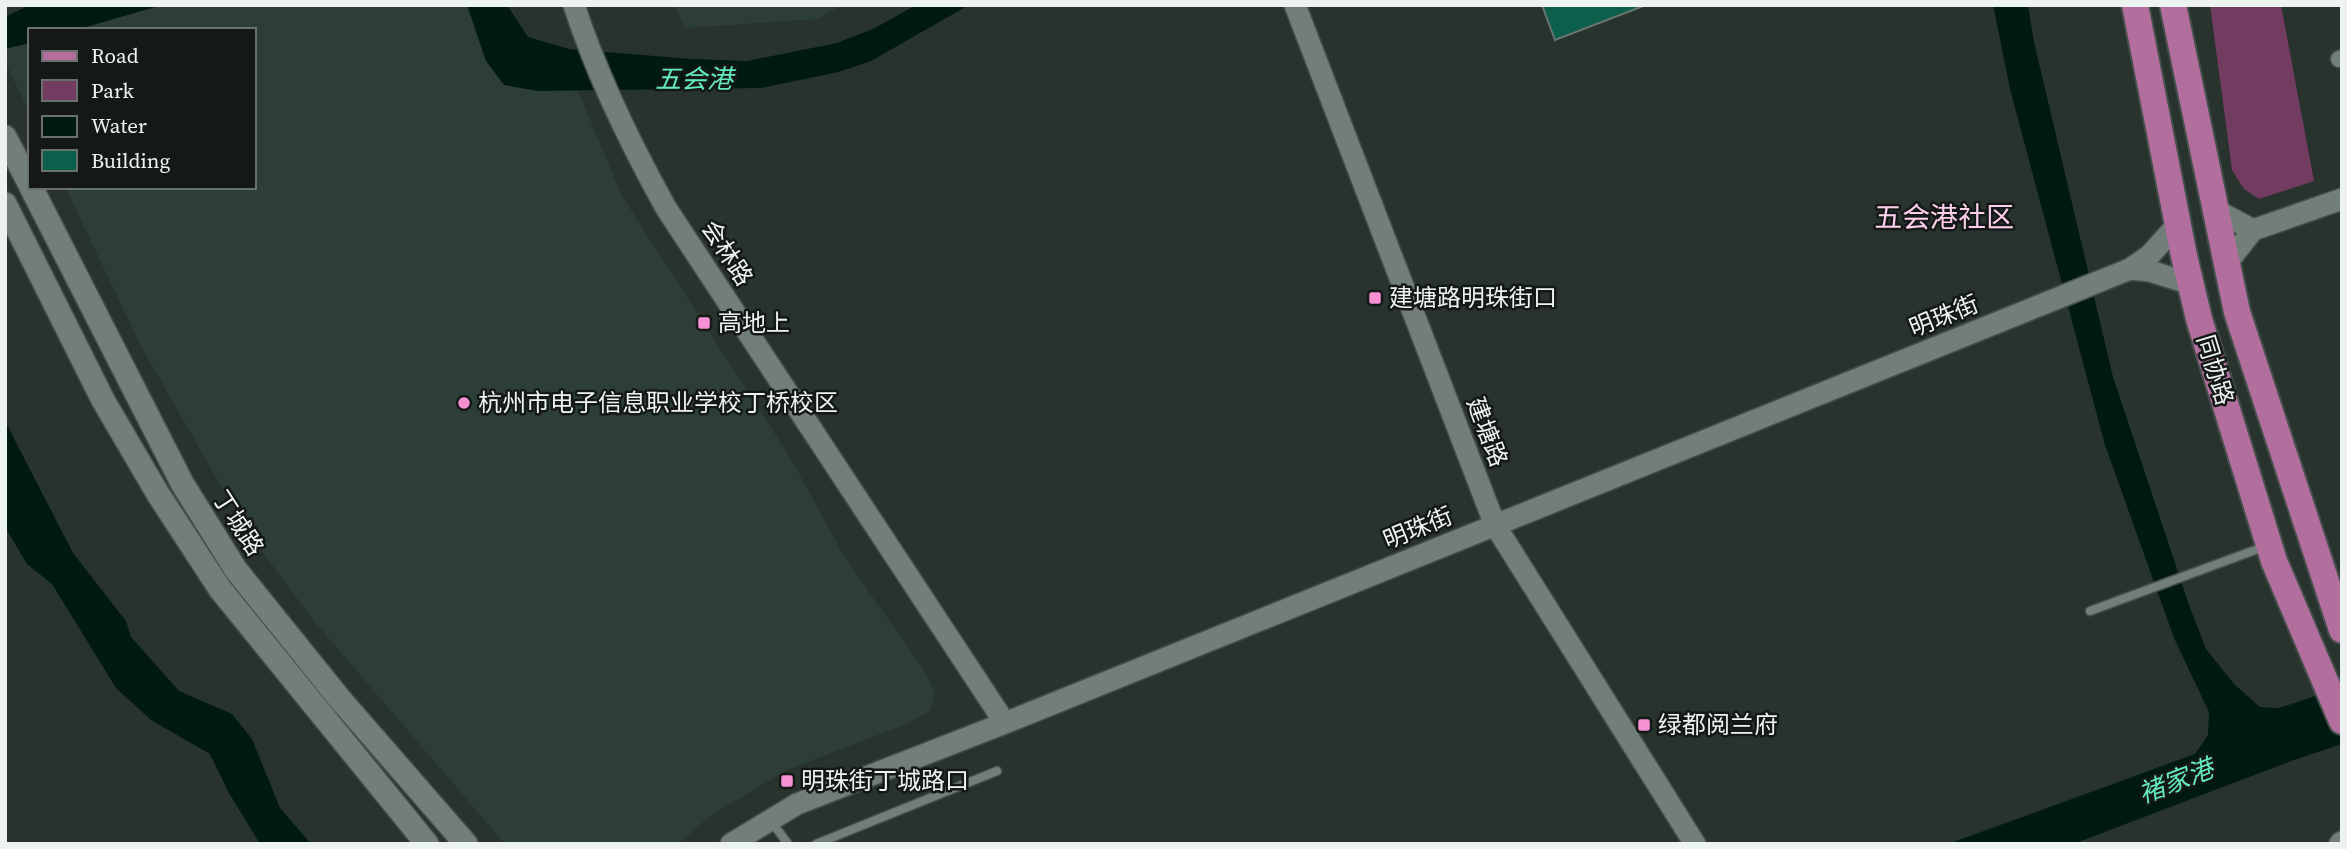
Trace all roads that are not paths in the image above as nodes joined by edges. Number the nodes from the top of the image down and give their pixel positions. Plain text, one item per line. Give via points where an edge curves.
1 (574, 5) edge
2 (1295, 5) edge
3 (2135, 5) edge
4 (2173, 5) edge
5 (5, 137) edge
6 (28, 182) edge
7 (32, 189) edge
8 (2342, 199) edge
9 (5, 204) edge
10 (2216, 210) junction
11 (2178, 224) junction
12 (2253, 230) junction
13 (2227, 263) junction
14 (2130, 269) junction
15 (2191, 284) junction
16 (1495, 525) junction
17 (2268, 545) junction
18 (2090, 611) dead end
19 (2342, 630) edge
20 (2342, 721) edge
21 (1005, 723) junction
22 (997, 771) dead end
23 (770, 819) junction
24 (427, 844) edge
25 (466, 844) edge
26 (730, 844) edge
27 (788, 844) edge
28 (816, 844) edge
29 (1695, 844) edge

1 - 21 street, 会林路 via 636,155 666,208
2 - 16 street, 建塘路
3 - 11 main road, 同协路
4 - 10 main road, 同协路
5 - 6 main road, 丁城路
7 - 25 main road, 丁城路 via 182,483 236,570
8 - 12 street
9 - 24 main road, 丁城路 via 103,400 213,578
10 - 12 street
10 - 13 main road, 同协路
11 - 14 street, 明珠街 via 2149,256
11 - 15 main road, 同协路
12 - 13 street
13 - 19 main road, 同协路 via 2237,312
14 - 15 street
14 - 16 street, 明珠街
15 - 17 main road, 同协路
16 - 21 street, 明珠街
16 - 29 street, 建塘路
17 - 18 lane
17 - 20 main road, 同协路
21 - 23 street, 明珠街 via 797,804
22 - 28 lane
23 - 26 street, 明珠街
23 - 27 lane

